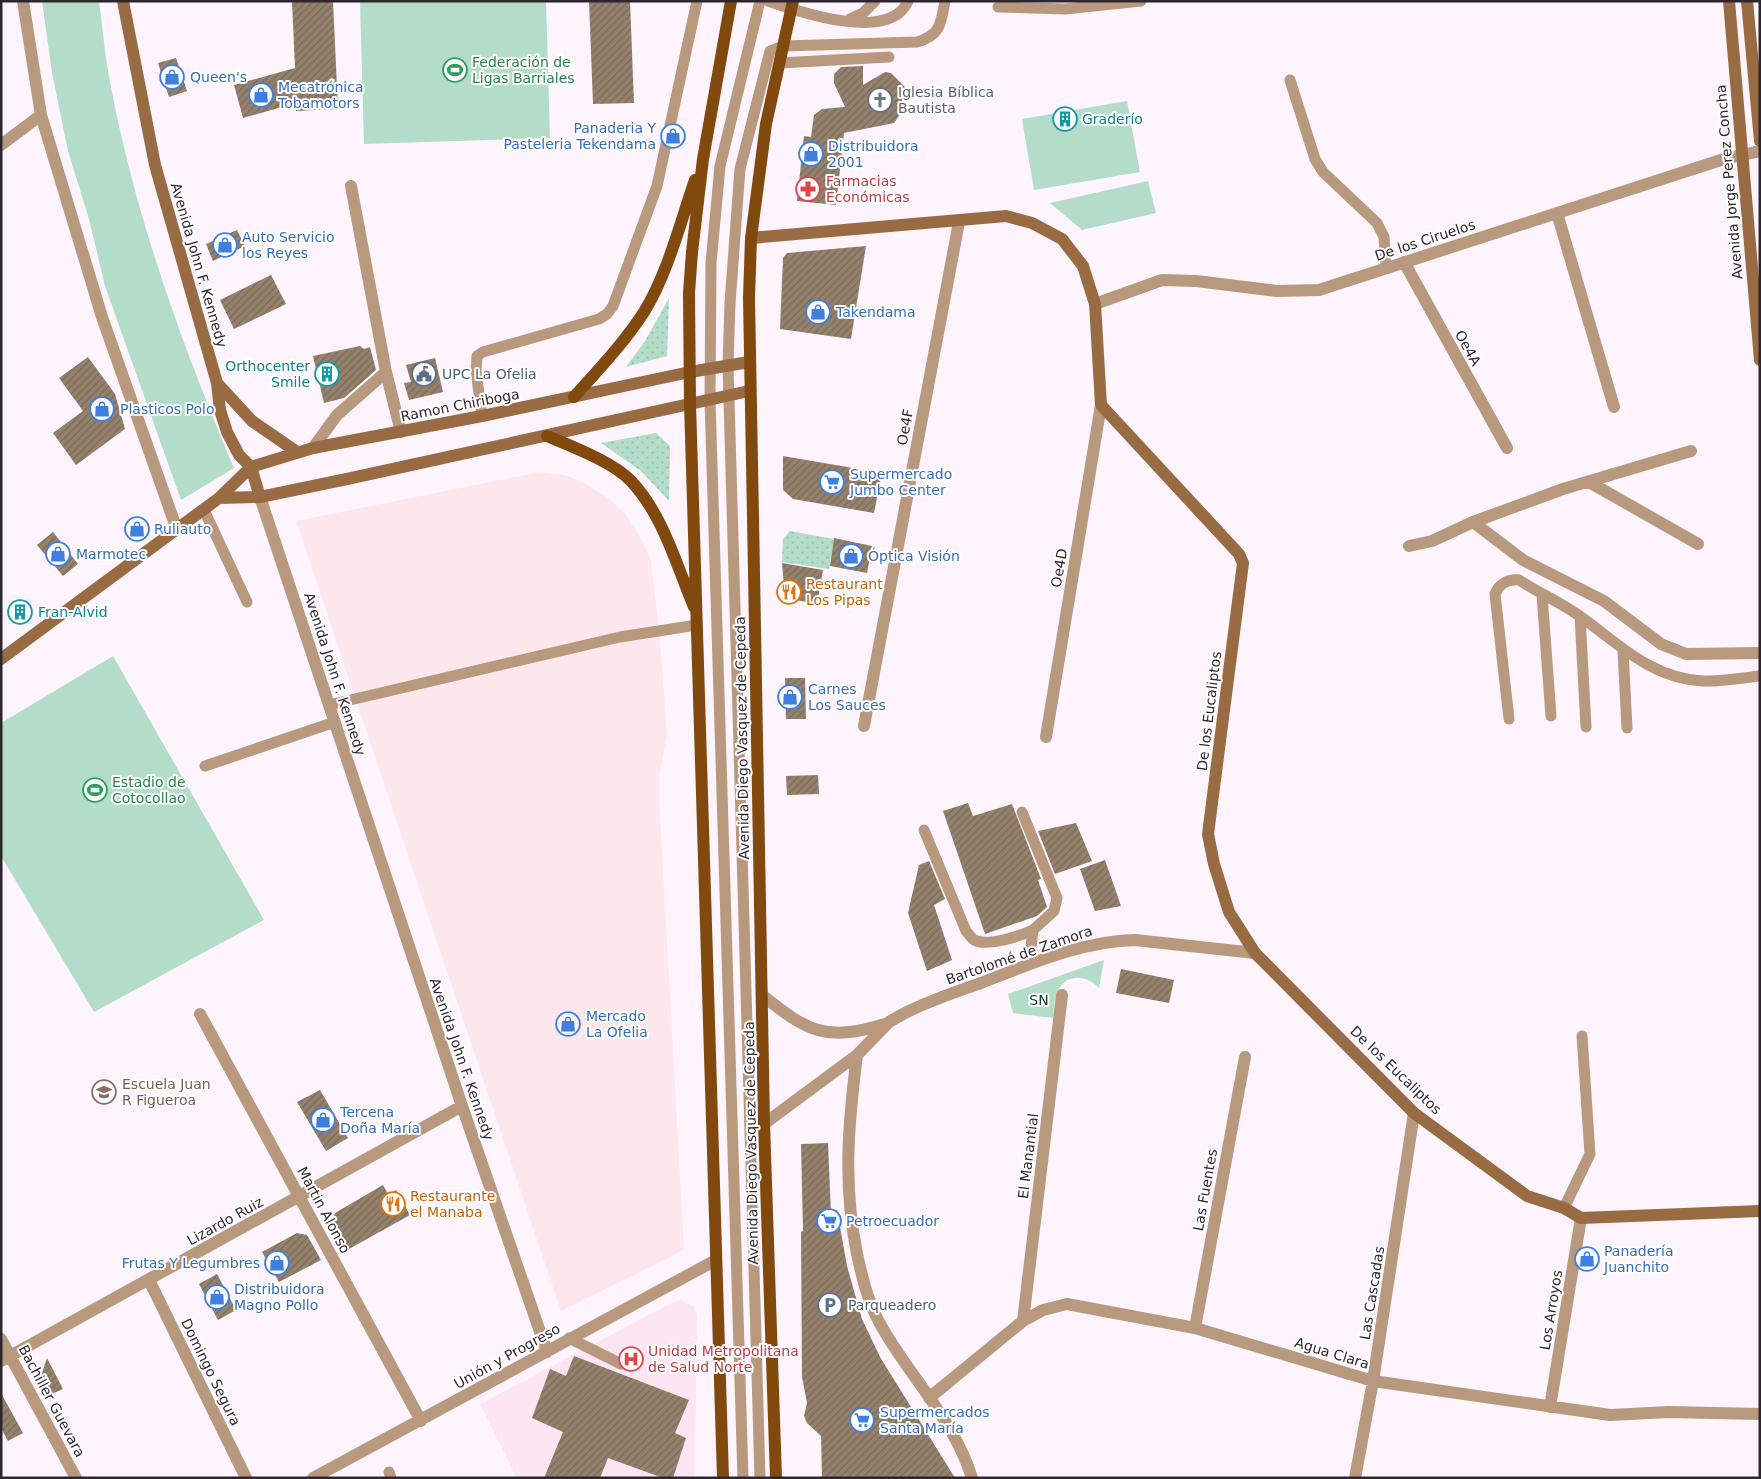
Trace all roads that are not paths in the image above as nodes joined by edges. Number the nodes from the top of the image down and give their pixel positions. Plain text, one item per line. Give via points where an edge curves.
1 (23, 1) edge
2 (122, 1) edge
3 (698, 1) edge
4 (732, 1) edge
5 (760, 1) edge
6 (768, 1) edge
7 (875, 1) edge
8 (908, 1) edge
9 (945, 1) edge
10 (1141, 1) edge
11 (1728, 1) edge
12 (1747, 1) edge
13 (792, 6) edge
14 (998, 7) dead end
15 (1760, 13) edge
16 (841, 22) junction
17 (1750, 27) junction
18 (1731, 30) junction
19 (784, 46) junction
20 (888, 57) dead end
21 (780, 63) junction
22 (1290, 80) dead end
23 (41, 115) junction
24 (1760, 141) edge
25 (1, 145) edge
26 (1760, 151) edge
27 (1743, 153) junction
28 (703, 159) junction
29 (351, 186) dead end
30 (1557, 213) junction
31 (959, 222) junction
32 (751, 238) junction
33 (1404, 262) junction
34 (1386, 268) junction
35 (1095, 304) junction
36 (1760, 360) edge
37 (749, 362) junction
38 (728, 365) junction
39 (711, 368) junction
40 (386, 372) junction
41 (690, 372) junction
42 (217, 383) junction
43 (749, 391) junction
44 (729, 395) junction
45 (574, 397) junction
46 (710, 400) junction
47 (690, 404) junction
48 (1101, 405) junction
49 (1614, 407) dead end
50 (482, 416) junction
51 (401, 432) junction
52 (547, 436) junction
53 (313, 448) junction
54 (1507, 448) dead end
55 (1691, 451) dead end
56 (297, 452) junction
57 (251, 467) junction
58 (1589, 482) junction
59 (260, 496) junction
60 (219, 498) junction
61 (204, 510) junction
62 (1473, 522) junction
63 (177, 530) junction
64 (1698, 544) dead end
65 (1408, 546) dead end
66 (1542, 595) junction
67 (247, 602) dead end
68 (1580, 616) junction
69 (697, 620) junction
70 (1623, 651) junction
71 (1760, 654) edge
72 (1, 659) edge
73 (1760, 676) edge
74 (329, 705) junction
75 (1551, 716) dead end
76 (1509, 719) dead end
77 (335, 722) junction
78 (864, 726) dead end
79 (1586, 727) dead end
80 (1627, 728) dead end
81 (1046, 737) dead end
82 (205, 766) dead end
83 (1022, 812) dead end
84 (924, 830) dead end
85 (1033, 930) junction
86 (1255, 953) junction
87 (1029, 964) junction
88 (762, 995) junction
89 (1062, 995) dead end
90 (200, 1014) dead end
91 (889, 1022) junction
92 (1582, 1036) dead end
93 (857, 1055) junction
94 (1245, 1057) dead end
95 (462, 1106) junction
96 (1414, 1113) junction
97 (764, 1124) junction
98 (300, 1196) junction
99 (1564, 1208) junction
100 (1760, 1211) edge
101 (1581, 1218) junction
102 (716, 1260) junction
103 (149, 1280) junction
104 (1024, 1321) junction
105 (1195, 1328) junction
106 (569, 1338) junction
107 (1, 1339) edge
108 (547, 1352) junction
109 (6, 1358) edge
110 (621, 1364) dead end
111 (1373, 1381) junction
112 (929, 1398) junction
113 (1550, 1407) junction
114 (1760, 1414) edge
115 (420, 1421) junction
116 (76, 1478) edge
117 (246, 1478) edge
118 (313, 1478) edge
119 (723, 1478) edge
120 (743, 1478) edge
121 (760, 1478) edge
122 (776, 1478) edge
123 (972, 1478) edge
124 (1355, 1478) edge

1 - 23 street
2 - 42 street, Avenida John F. Kennedy via 155,165
3 - 50 lane via 657,186 613,306 600,319 477,356
4 - 28 main road
5 - 39 lane via 720,166 711,263
6 - 13 lane
7 - 16 lane via 863,13
8 - 16 lane via 904,10 890,18
9 - 19 lane via 941,24 934,36 923,41
10 - 14 lane via 1065,9
11 - 18 street, Avenida Jorge Perez Concha
12 - 17 street
13 - 16 lane
13 - 19 main road, Avenida Diego Vasquez de Cepeda
15 - 17 street
17 - 18 street
17 - 24 street
18 - 27 street, Avenida Jorge Perez Concha
19 - 21 main road, Avenida Diego Vasquez de Cepeda
19 - 38 lane via 770,52 740,169
20 - 21 lane
21 - 32 main road, Avenida Diego Vasquez de Cepeda via 766,124
22 - 34 lane via 1315,159 1323,172 1377,223 1384,237
23 - 25 street
23 - 63 street via 102,317
26 - 27 street, De los Ciruelos
27 - 30 street, De los Ciruelos
27 - 36 street, Avenida Jorge Perez Concha
28 - 41 main road via 689,293
28 - 45 main road via 645,310 625,339
29 - 40 street
30 - 33 street, De los Ciruelos
30 - 49 street
31 - 32 street
31 - 35 street via 1006,216 1032,223 1062,239 1082,266
31 - 78 street, Oe4F
32 - 37 main road, Avenida Diego Vasquez de Cepeda
33 - 34 street, De los Ciruelos
33 - 54 street, Oe4A
34 - 35 street, De los Ciruelos via 1319,290 1277,291 1162,280
35 - 48 street
37 - 38 street, Ramon Chiriboga
37 - 43 main road, Avenida Diego Vasquez de Cepeda
38 - 39 street, Ramon Chiriboga
38 - 44 lane
39 - 41 street, Ramon Chiriboga
39 - 46 lane
40 - 51 street
40 - 53 street via 337,415
41 - 45 street, Ramon Chiriboga
41 - 47 main road
42 - 56 street via 252,421
42 - 57 street, Avenida John F. Kennedy via 227,432 239,455
43 - 44 street
43 - 88 main road, Avenida Diego Vasquez de Cepeda
44 - 46 street
44 - 121 lane
45 - 50 street, Ramon Chiriboga
46 - 47 street
46 - 120 lane
47 - 52 street
47 - 69 main road
48 - 81 street, Oe4D
48 - 86 street, De los Eucaliptos via 1243,563 1208,834 1229,912
50 - 51 street, Ramon Chiriboga
51 - 53 street, Ramon Chiriboga
52 - 59 street
52 - 69 main road via 588,453 630,480 656,513
53 - 56 street, Ramon Chiriboga
55 - 58 street
56 - 57 street, Ramon Chiriboga
57 - 59 street, Avenida John F. Kennedy
57 - 60 street, Ramon Chiriboga
58 - 62 street
58 - 64 street
59 - 60 street
59 - 74 street, Avenida John F. Kennedy
60 - 61 street, Ramon Chiriboga
61 - 63 street, Ramon Chiriboga
61 - 67 lane
62 - 65 street via 1432,541
62 - 71 street via 1523,560 1604,601 1661,644 1686,654
63 - 72 street, Ramon Chiriboga
66 - 68 lane
66 - 75 lane
66 - 76 lane via 1519,580 1498,587 1495,594
68 - 70 lane
68 - 79 lane
69 - 74 lane
69 - 102 main road
70 - 73 lane via 1651,668 1701,681 1719,682
70 - 80 lane
74 - 77 street, Avenida John F. Kennedy
77 - 82 lane
77 - 95 street, Avenida John F. Kennedy
83 - 85 lane via 1058,898 1054,911
84 - 85 lane via 966,931 973,940 1012,938
85 - 87 lane
86 - 87 street, Bartolomé de Zamora via 1119,940
86 - 96 street, De los Eucaliptos
87 - 91 street, Bartolomé de Zamora via 915,1007
88 - 91 street, Bartolomé de Zamora via 793,1019 830,1033 853,1033
88 - 97 main road, Avenida Diego Vasquez de Cepeda
89 - 104 street, El Manantial
90 - 98 street, Martin Alonso
91 - 93 street, Bartolomé de Zamora
92 - 99 lane via 1590,1154
93 - 97 street, Bartolomé de Zamora
93 - 112 street via 847,1176 862,1282 883,1329
94 - 105 street, Las Fuentes
95 - 98 street, Lizardo Ruiz
95 - 108 street, Avenida John F. Kennedy
96 - 99 street, De los Eucaliptos via 1527,1196
96 - 111 street, Las Cascadas
97 - 122 main road, Avenida Diego Vasquez de Cepeda
98 - 103 street, Lizardo Ruiz
98 - 115 street, Martin Alonso
99 - 101 street, De los Eucaliptos
100 - 101 street
101 - 113 street, Los Arroyos
102 - 106 street, Unión y Progreso
102 - 119 main road
103 - 109 street, Lizardo Ruiz
103 - 117 street, Domingo Segura
104 - 105 street, Agua Clara via 1043,1310 1068,1304
104 - 112 street, Agua Clara
105 - 111 street, Agua Clara
106 - 108 street, Unión y Progreso
106 - 110 lane
107 - 109 street, Bachiller Guevara
108 - 115 street, Unión y Progreso
109 - 116 street, Bachiller Guevara
111 - 113 street, Agua Clara
111 - 124 street, Las Cascadas
112 - 123 street via 958,1441
113 - 114 street, Agua Clara via 1610,1415 1669,1412
115 - 118 street, Unión y Progreso

